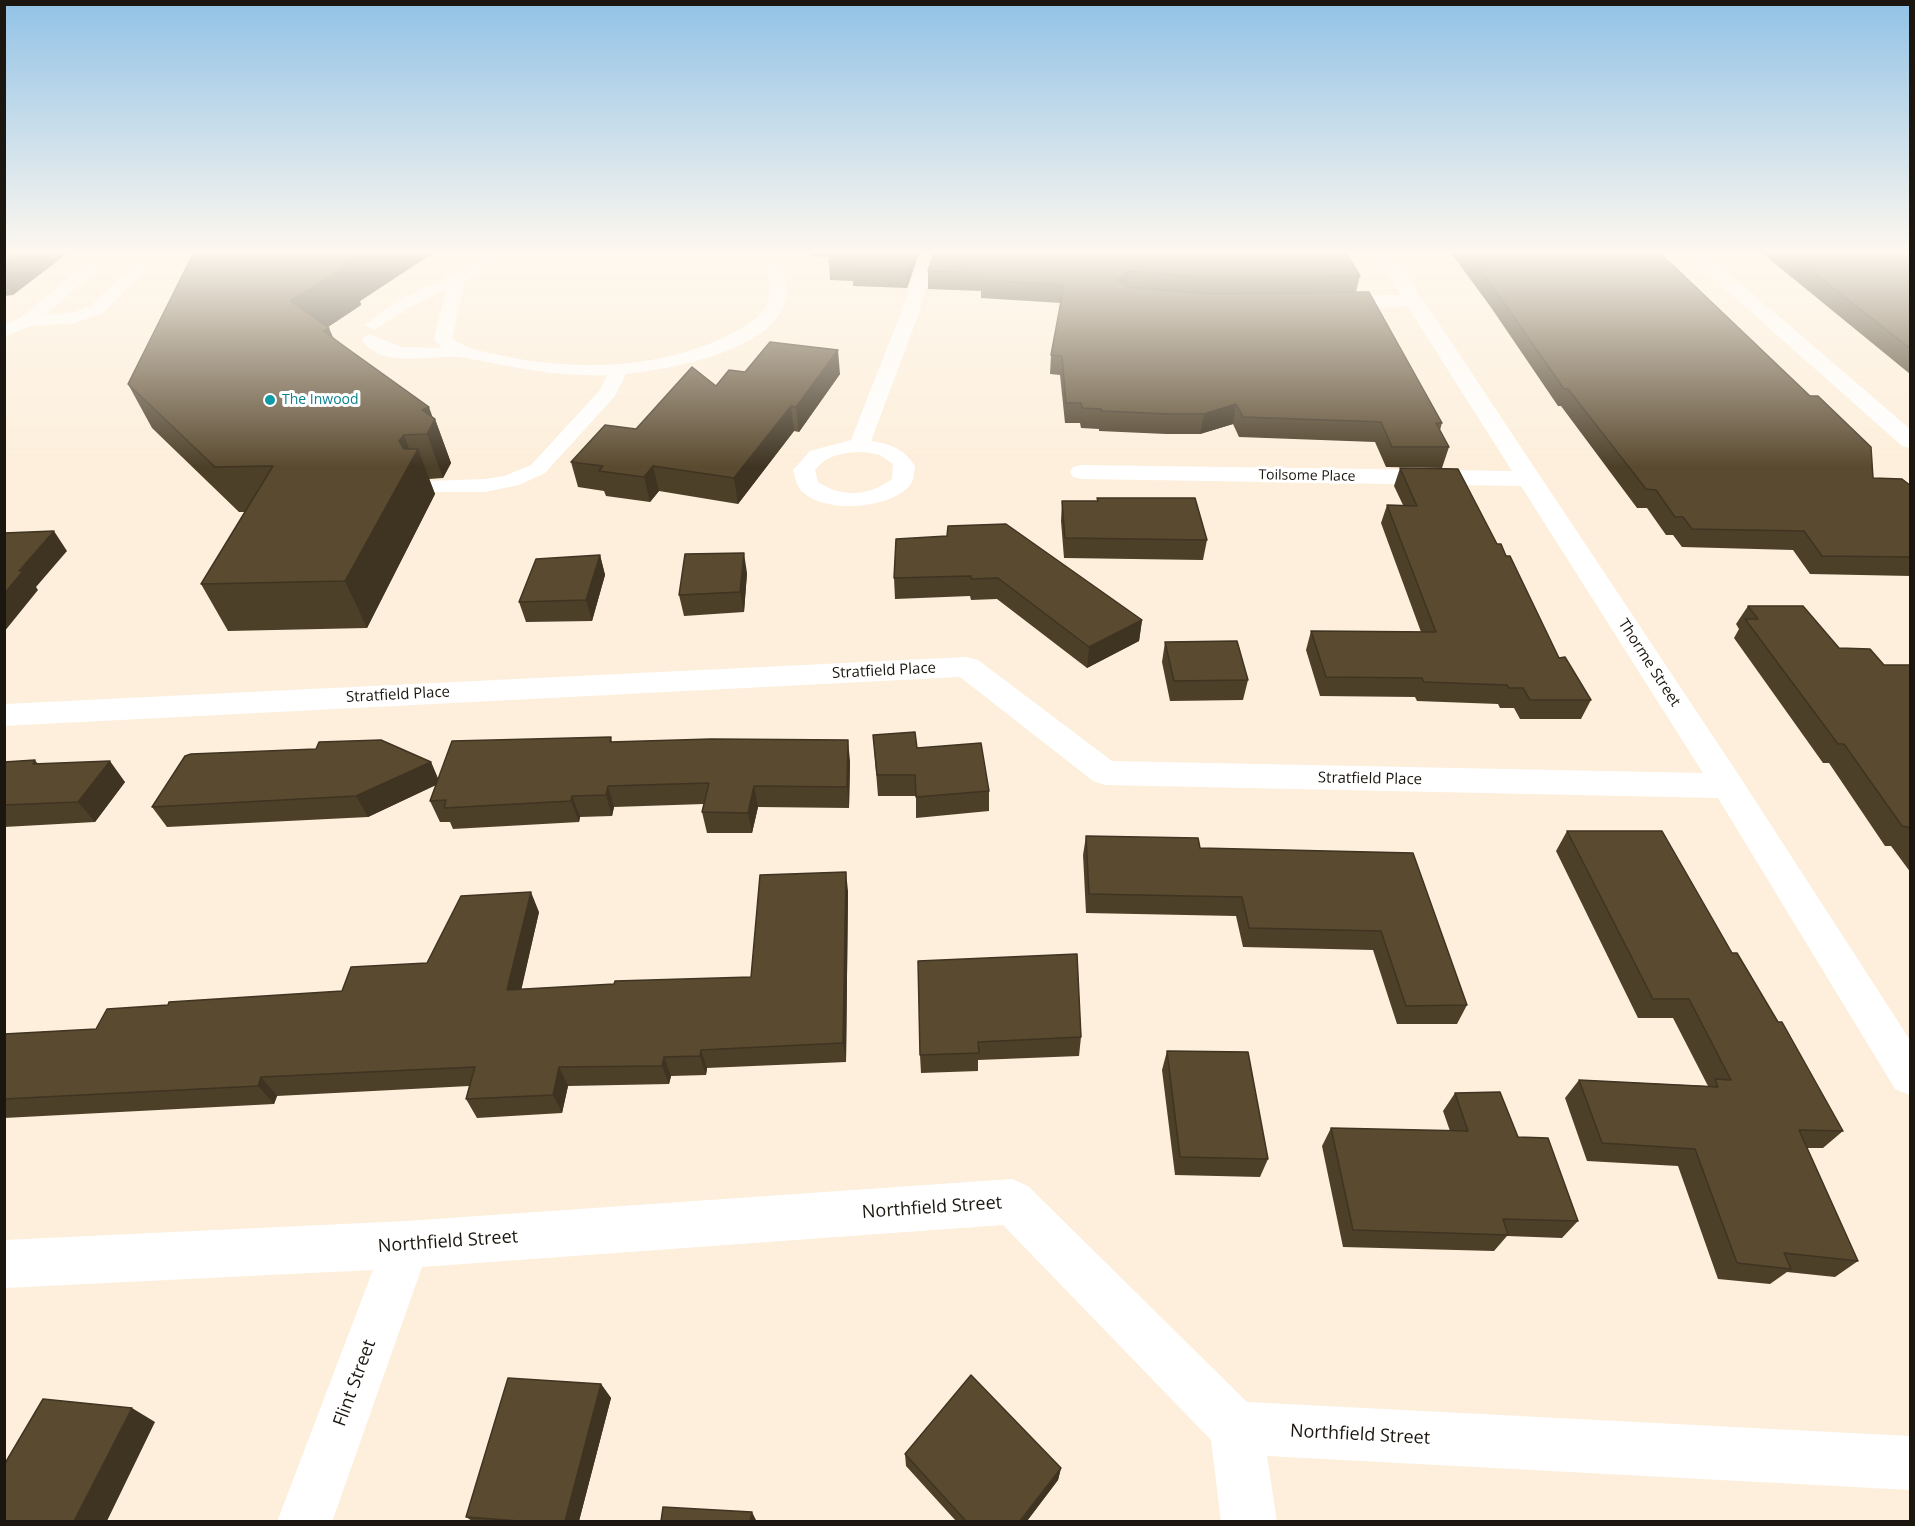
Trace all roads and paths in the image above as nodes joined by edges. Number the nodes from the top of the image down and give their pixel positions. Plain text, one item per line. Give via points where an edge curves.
1 (20, 324) edge
2 (377, 324) edge
3 (446, 324) edge
4 (759, 324) edge
5 (905, 324) edge
6 (1428, 324) edge
7 (1776, 324) edge
8 (4, 332) edge
9 (464, 352) junction
10 (620, 368) junction
11 (1911, 441) edge
12 (859, 446) dead end
13 (1082, 472) dead end
14 (1531, 479) junction
15 (429, 487) edge
16 (4, 714) edge
17 (1728, 786) junction
18 (1911, 1076) edge
19 (406, 1245) junction
20 (4, 1264) edge
21 (1236, 1428) junction
22 (1911, 1463) edge
23 (304, 1521) edge
24 (1249, 1521) edge

1 - 8 lane
2 - 9 lane via 372,332 377,347
3 - 9 lane via 443,339
4 - 10 lane via 692,358
5 - 12 lane
6 - 14 street, Thorme Street
7 - 11 street
9 - 10 lane via 539,367
10 - 15 lane via 608,392 538,468 491,487
13 - 14 street, Toilsome Place
14 - 17 street, Thorme Street
16 - 17 street, Stratfield Place via 967,667 1104,773
17 - 18 street, Thorme Street
19 - 20 street, Northfield Street
19 - 21 street, Northfield Street via 1012,1202
19 - 23 street, Flint Street
21 - 22 street, Northfield Street
21 - 24 street

